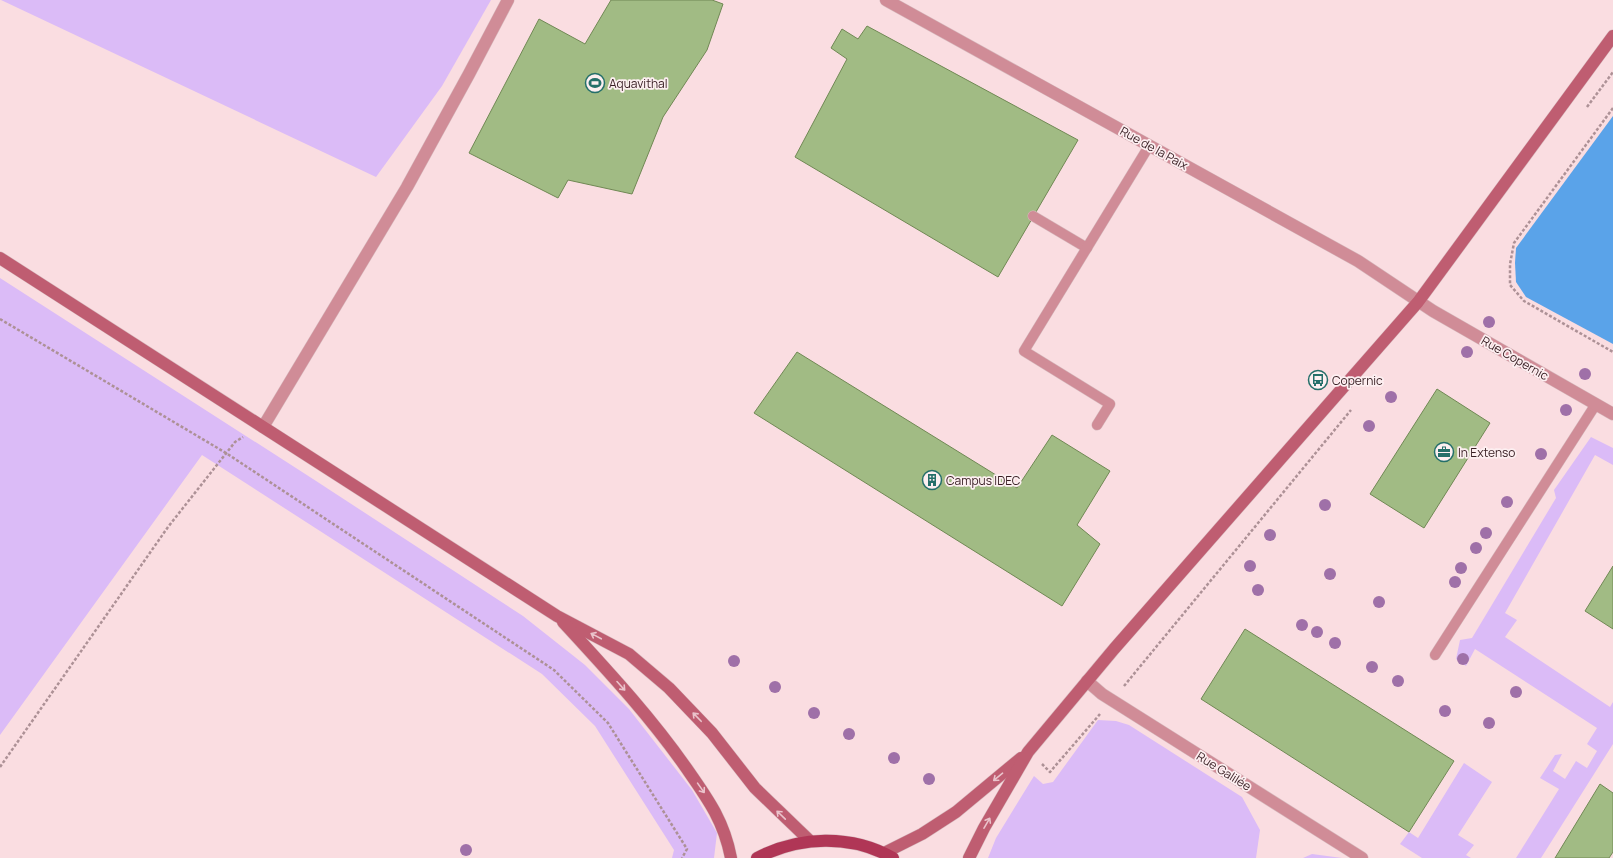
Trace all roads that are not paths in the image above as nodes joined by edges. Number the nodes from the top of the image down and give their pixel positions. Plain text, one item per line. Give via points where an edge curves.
1 (508, 0) edge
2 (886, 0) edge
3 (1613, 36) edge
4 (1149, 146) junction
5 (1033, 216) dead end
6 (1087, 248) junction
7 (0, 258) edge
8 (1418, 302) junction
9 (1596, 404) junction
10 (1613, 414) edge
11 (1097, 425) dead end
12 (263, 427) junction
13 (557, 616) junction
14 (1435, 655) dead end
15 (1087, 681) junction
16 (1028, 752) junction
17 (810, 841) junction
18 (889, 856) edge
19 (731, 858) edge
20 (757, 858) edge
21 (969, 858) edge
22 (1362, 858) edge

1 - 12 street via 407,187
2 - 4 street, Rue de la Paix
3 - 8 street
4 - 6 lane
4 - 8 street, Rue de la Paix via 1358,261
5 - 6 lane
6 - 11 lane via 1024,351 1110,404
7 - 12 street
8 - 9 street, Rue Copernic
8 - 15 street
9 - 10 street, Rue Copernic
9 - 14 lane
12 - 13 street
17 -> 13 street via 755,788 712,732 669,688 629,654
13 -> 19 street via 643,710 679,757 714,807 727,839
15 - 16 street
15 - 22 street, Rue Galilée via 1102,694
16 -> 18 street via 956,812
21 -> 16 street
17 - 18 main road via 848,842
17 - 20 main road via 789,845

